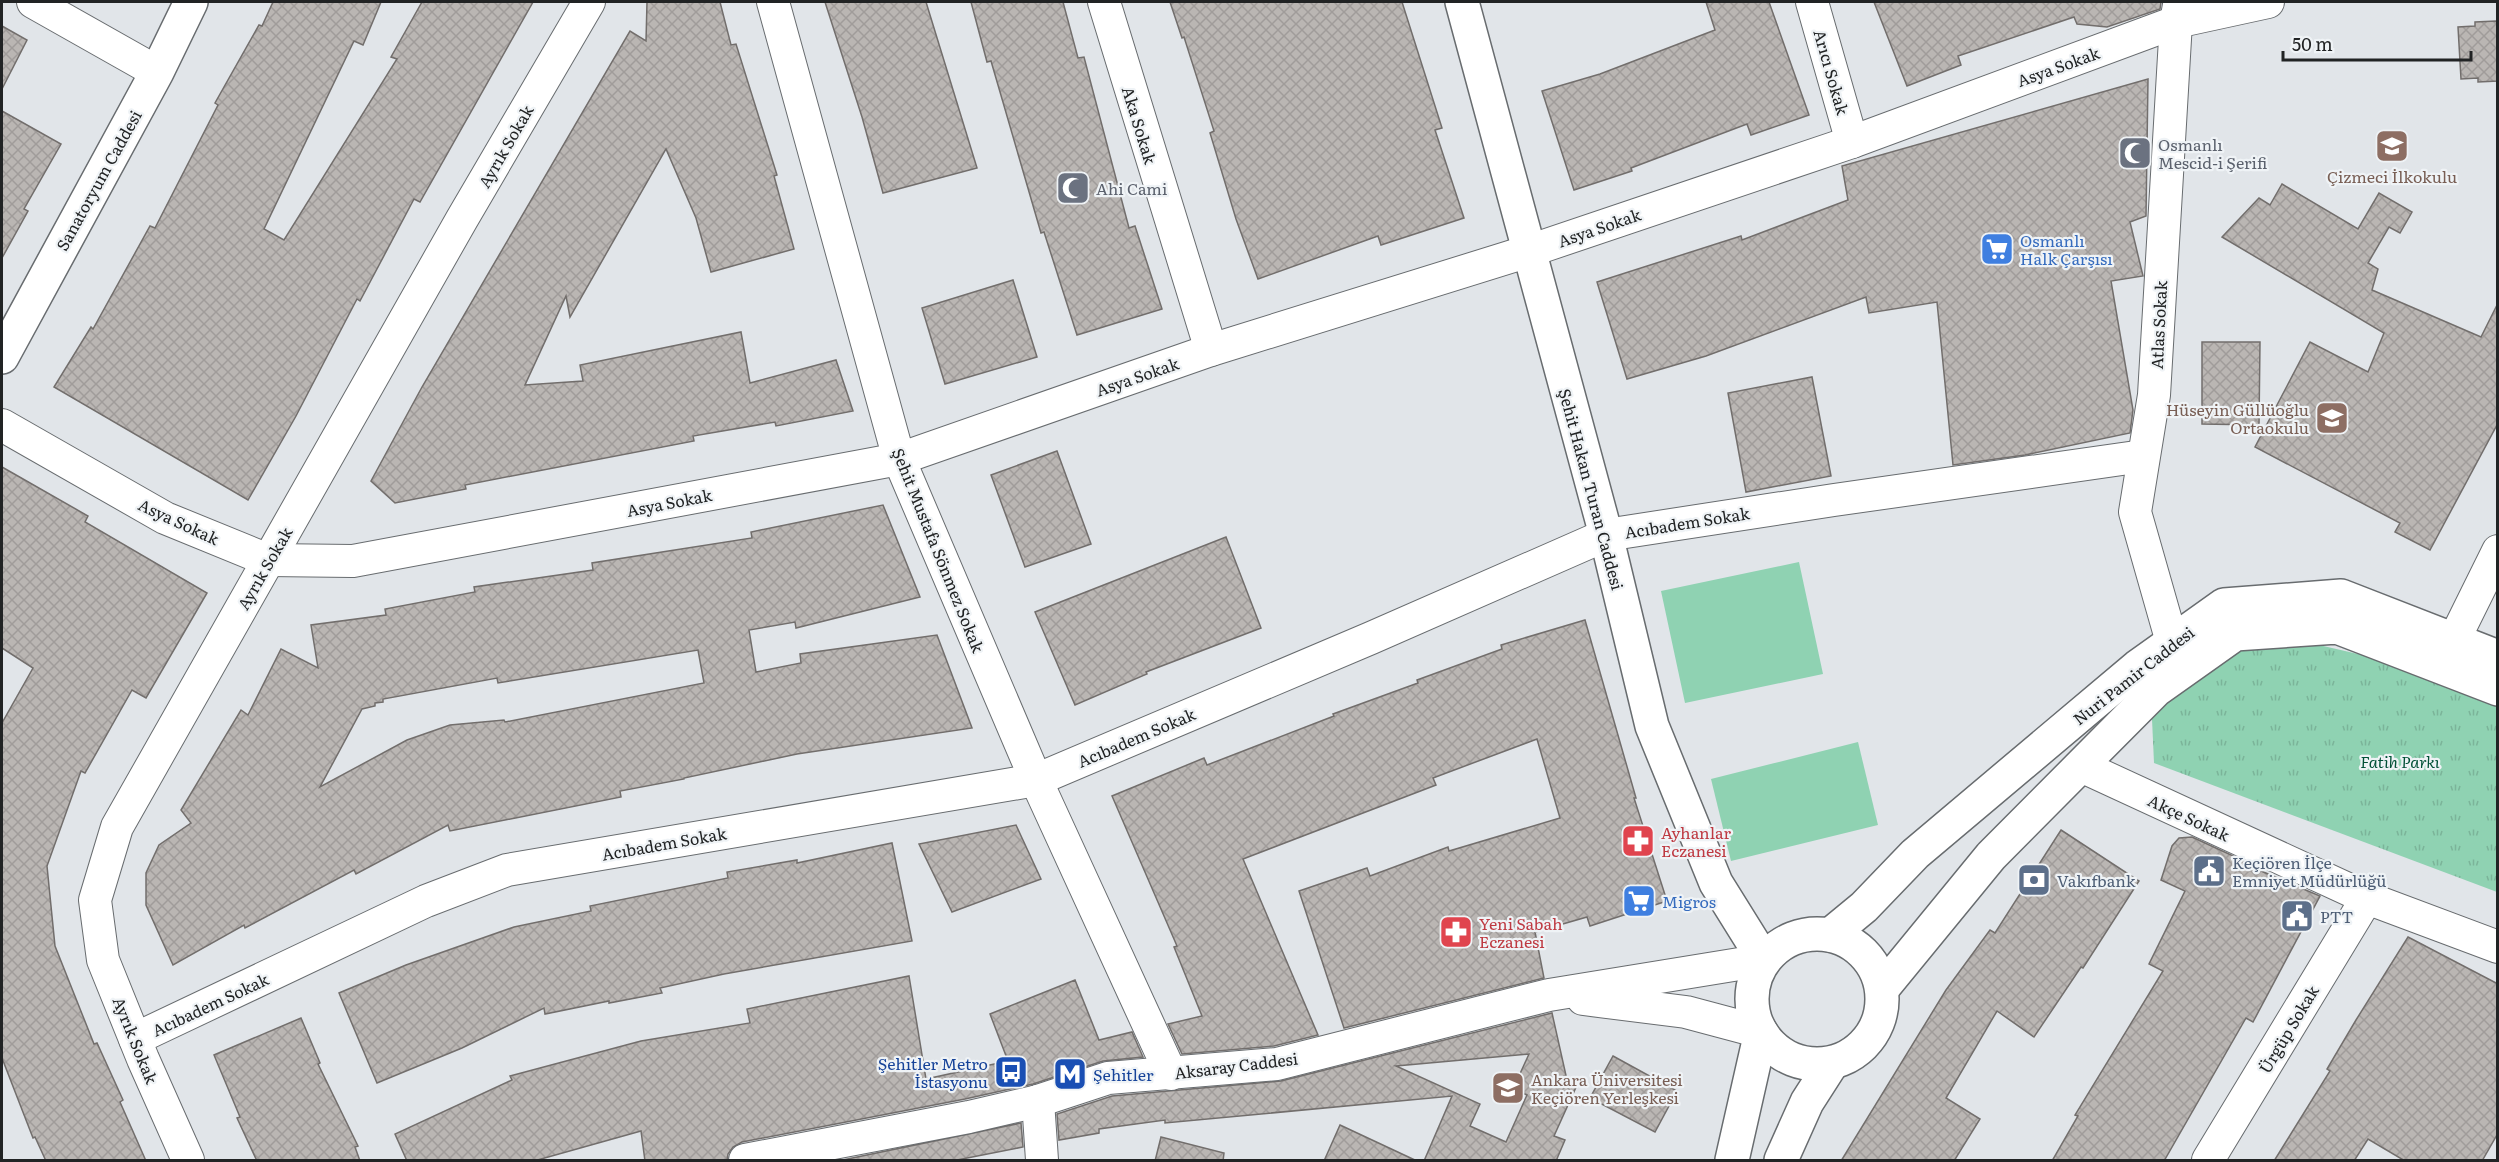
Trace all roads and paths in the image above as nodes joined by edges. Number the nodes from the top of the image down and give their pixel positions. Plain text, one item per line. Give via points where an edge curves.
1 (33, 2) edge
2 (191, 2) edge
3 (589, 2) edge
4 (773, 2) edge
5 (1104, 2) edge
6 (1462, 2) edge
7 (1812, 2) edge
8 (2268, 2) edge
9 (2178, 12) edge
10 (157, 72) junction
11 (1852, 142) junction
12 (1528, 251) junction
13 (1211, 350) junction
14 (2, 357) edge
15 (2, 425) edge
16 (2143, 456) junction
17 (900, 459) junction
18 (1606, 535) junction
19 (2498, 551) edge
20 (268, 560) junction
21 (2454, 640) junction
22 (2172, 642) junction
23 (2498, 657) edge
24 (2498, 689) edge
25 (2081, 766) junction
26 (1036, 780) junction
27 (2367, 898) junction
28 (1830, 935) junction
29 (2498, 947) edge
30 (1764, 960) junction
31 (1882, 990) junction
32 (1549, 995) junction
33 (1761, 1032) junction
34 (135, 1039) junction
35 (1832, 1063) junction
36 (1171, 1074) junction
37 (1038, 1101) junction
38 (188, 1161) edge
39 (745, 1161) edge
40 (1042, 1161) edge
41 (1732, 1161) edge
42 (1781, 1161) edge
43 (2208, 1161) edge

1 - 10 street
2 - 10 main road, Sanatoryum Caddesi
3 - 20 street, Ayrık Sokak
4 - 17 street, Şehit Mustafa Sönmez Sokak
5 - 13 street, Aka Sokak
6 - 12 main road, Şehit Hakan Turan Caddesi
7 - 11 street, Arıcı Sokak
8 - 9 street, Asya Sokak
9 - 11 street, Asya Sokak
9 - 16 street, Atlas Sokak via 2154,395
10 - 14 main road, Sanatoryum Caddesi
11 - 12 street, Asya Sokak
12 - 13 street, Asya Sokak
12 - 18 main road, Şehit Hakan Turan Caddesi
13 - 17 street, Asya Sokak
15 - 20 street, Asya Sokak via 165,518
16 - 18 street, Acıbadem Sokak
16 - 22 street, Atlas Sokak via 2135,512
17 - 20 street, Asya Sokak via 353,561
17 - 26 street, Şehit Mustafa Sönmez Sokak
18 - 26 street, Acıbadem Sokak
18 - 30 main road, Şehit Hakan Turan Caddesi via 1652,726 1716,883
19 - 21 street
20 - 34 street, Ayrık Sokak via 117,827 95,900 103,960
21 - 22 main road, Nuri Pamir Caddesi via 2341,596 2224,605
21 - 23 main road, Nuri Pamir Caddesi
22 - 28 main road, Nuri Pamir Caddesi via 1915,854 1864,907
24 - 25 main road, Nuri Pamir Caddesi via 2337,627 2235,634 2156,690
25 - 27 street, Akçe Sokak
25 - 31 main road, Nuri Pamir Caddesi via 1991,856
26 - 34 street, Acıbadem Sokak via 507,870 426,901
26 - 36 street, Şehit Mustafa Sönmez Sokak
27 - 29 street, Akçe Sokak
27 - 43 street, Ürgüp Sokak
28 - 30 main road via 1793,938
28 - 31 main road via 1865,954 1876,970
30 - 32 street, Aksaray Caddesi
30 - 33 main road via 1755,976 1752,995
31 - 35 main road via 1882,1009 1876,1027 1850,1056
32 - 33 street via 1686,1012
32 - 36 street, Aksaray Caddesi via 1277,1064
33 - 35 main road via 1774,1048 1791,1059 1813,1065
33 - 41 main road
34 - 38 street, Ayrık Sokak
35 - 42 main road via 1807,1102
36 - 37 street, Aksaray Caddesi via 1108,1078
37 - 39 street, Aksaray Caddesi
37 - 40 street

